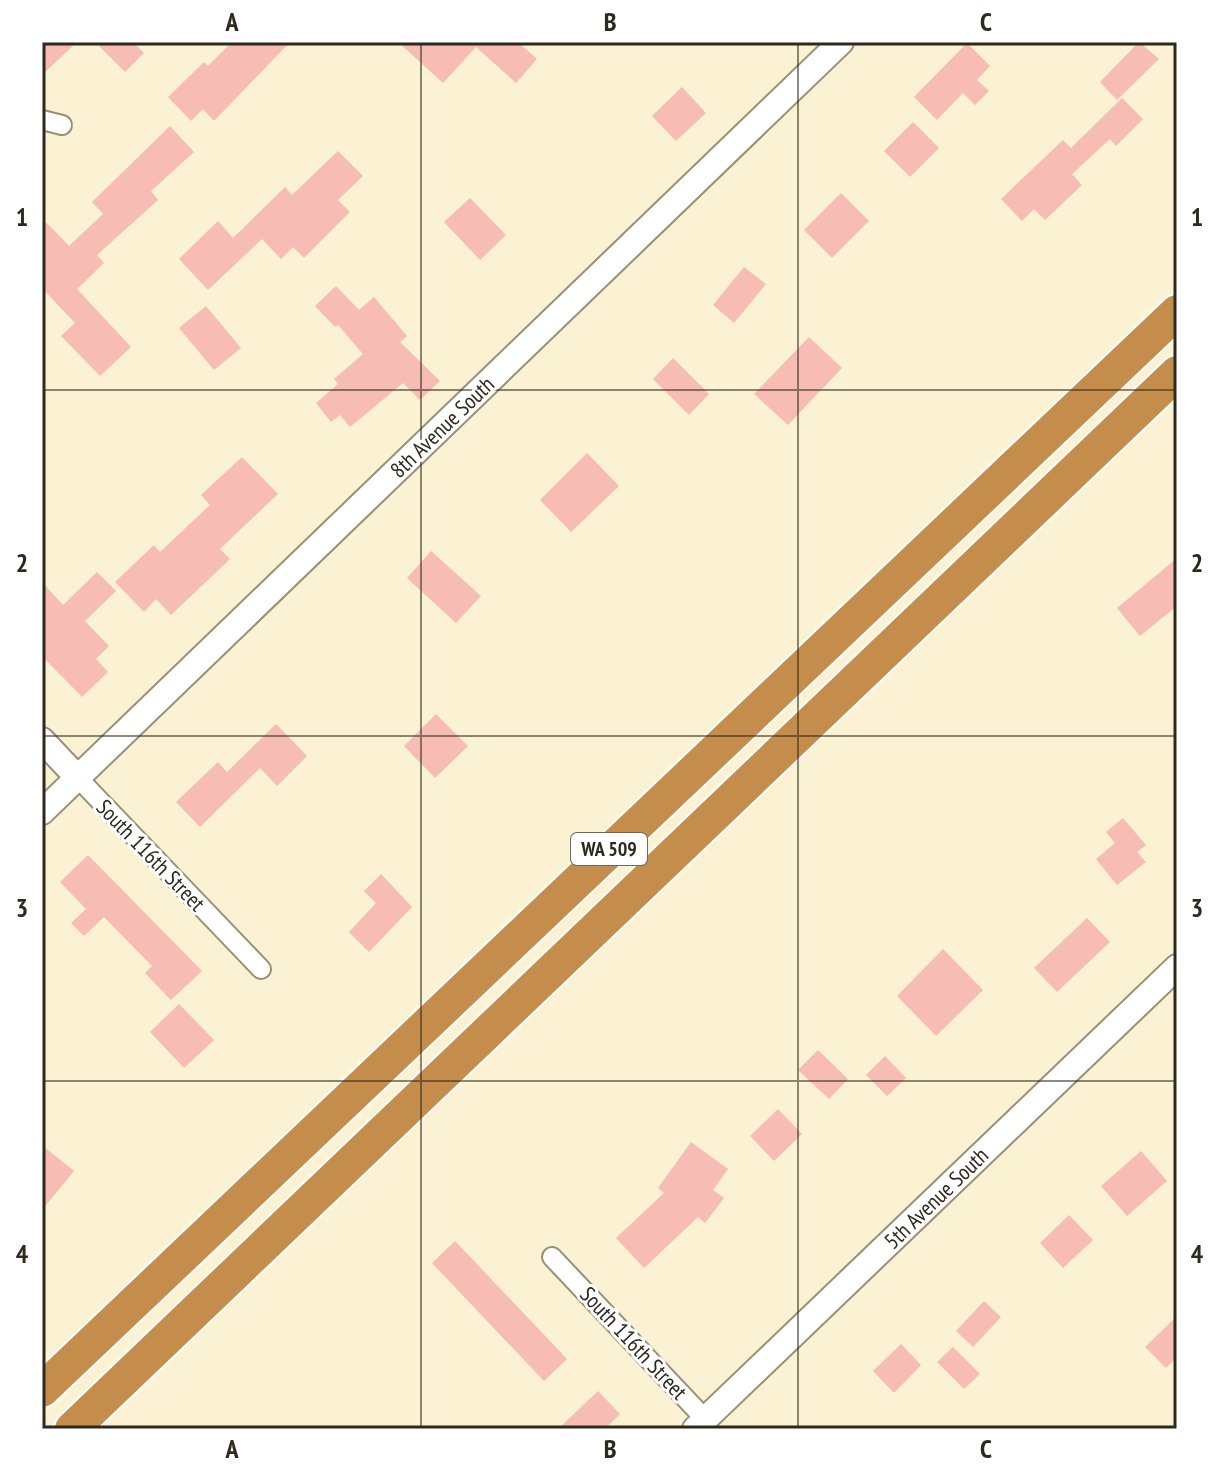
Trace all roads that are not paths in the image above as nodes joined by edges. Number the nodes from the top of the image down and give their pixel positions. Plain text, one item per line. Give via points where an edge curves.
1 (841, 42) edge
2 (42, 120) edge
3 (62, 125) dead end
4 (1177, 312) edge
5 (1177, 373) edge
6 (42, 740) edge
7 (78, 778) junction
8 (42, 812) edge
9 (1177, 967) edge
10 (261, 969) dead end
11 (552, 1257) dead end
12 (42, 1390) edge
13 (705, 1426) edge
14 (72, 1429) edge

1 - 7 street, 8th Avenue South
2 - 3 street
4 - 12 highway, WA 509
5 - 14 highway, WA 509
6 - 7 street, South 116th Street
7 - 8 street, 8th Avenue South
7 - 10 street, South 116th Street
9 - 13 street, 5th Avenue South
11 - 13 street, South 116th Street

